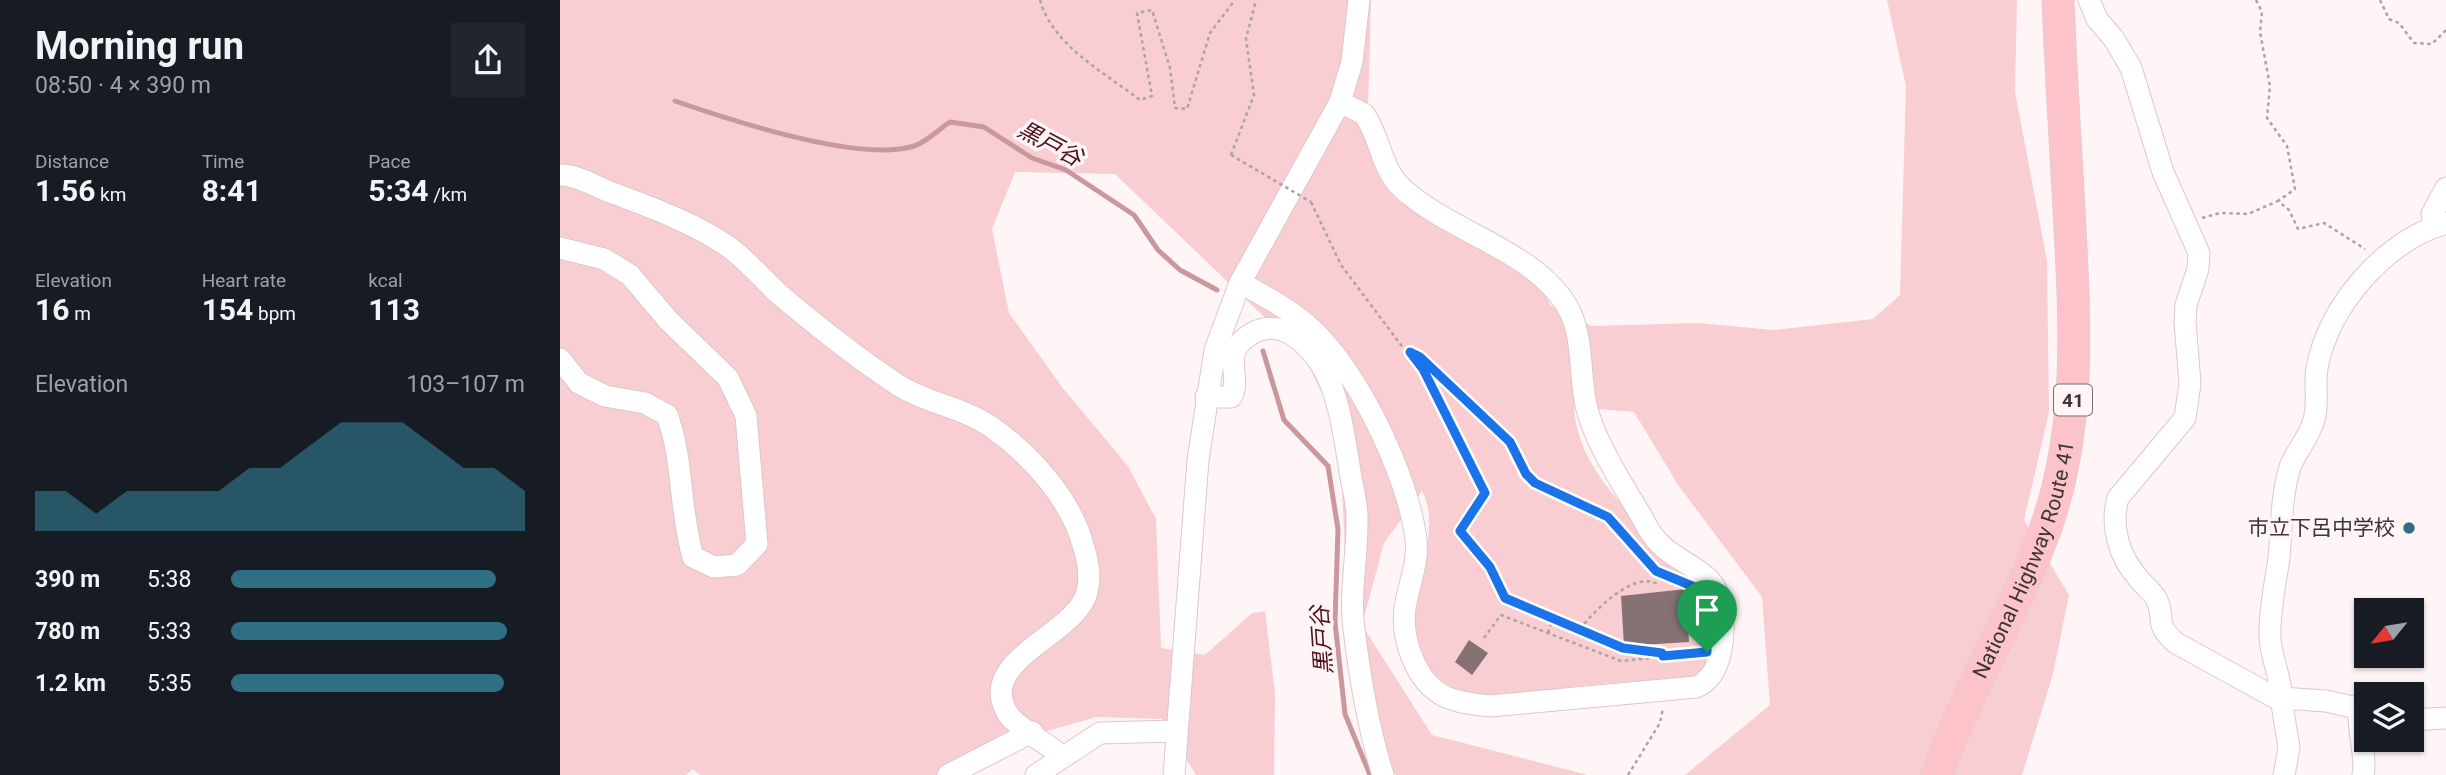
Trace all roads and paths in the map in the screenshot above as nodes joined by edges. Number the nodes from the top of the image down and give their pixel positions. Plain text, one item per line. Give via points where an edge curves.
1 (1040, 0) edge
2 (1235, 0) edge
3 (1256, 0) edge
4 (1359, 0) edge
5 (2058, 0) edge
6 (2089, 0) edge
7 (2256, 0) edge
8 (2380, 0) edge
9 (2446, 30) edge
10 (1340, 102) junction
11 (560, 175) edge
12 (2446, 188) edge
13 (2278, 201) junction
14 (2187, 224) junction
15 (2440, 225) edge
16 (560, 248) edge
17 (2384, 258) junction
18 (1240, 283) junction
19 (1410, 352) junction
20 (560, 359) edge
21 (1206, 397) junction
22 (1679, 580) dead end
23 (1657, 584) dead end
24 (1553, 618) junction
25 (1580, 629) junction
26 (1548, 633) junction
27 (1485, 638) dead end
28 (1720, 651) junction
29 (1663, 656) junction
30 (1665, 690) junction
31 (2281, 698) junction
32 (2354, 707) edge
33 (2446, 718) edge
34 (2424, 719) edge
35 (1176, 731) junction
36 (1032, 732) junction
37 (2362, 752) edge
38 (1062, 755) junction
39 (948, 775) edge
40 (1036, 775) edge
41 (1174, 775) edge
42 (1383, 775) edge
43 (1628, 775) edge
44 (1937, 775) edge
45 (2284, 775) edge
46 (2363, 775) edge

1 - 2 path via 1061,40 1140,100 1152,96 1137,13 1152,10 1170,68 1175,108 1187,109 1210,33
3 - 19 path, bridge via 1246,39 1254,95 1231,155 1311,202 1341,265
4 - 10 street via 1352,62
5 - 44 highway, National Highway Route 41 / 41 via 2076,342 2072,412 2047,522
6 - 14 street via 2131,68 2159,163
7 - 13 path via 2262,12 2260,32 2270,86 2267,118 2287,146 2295,188
8 - 9 path via 2389,19 2399,23 2414,43 2432,44
10 - 18 street
10 - 28 street via 1364,114 1401,188 1513,257 1567,306 1594,427 1660,544 1712,583 1721,613
11 - 36 street via 632,200 734,251 869,365 923,399 994,429 1061,496 1074,518 1090,573 1087,594 1077,611 1012,665 1005,677 1002,697 1007,713 1017,725
12 - 15 street via 2432,214
13 - 14 path via 2248,214 2220,213
13 - 17 path via 2298,229 2324,223
14 - 31 street via 2199,253 2186,304 2190,402 2178,429 2118,498 2116,538 2131,570 2158,601 2163,632
15 - 17 street
16 - 20 street via 604,259 630,275 728,378 740,397 750,444 757,544 737,565 714,567 693,557 683,522 678,444 667,415 645,402 605,396 579,383
17 - 31 street via 2359,285 2328,335 2318,368 2314,422 2291,464 2283,492 2270,636
18 - 21 street via 1215,350
18 - 30 street via 1279,303 1309,326 1327,344 1366,404 1405,485 1417,543 1403,632 1423,676 1442,695 1490,706
19 - 22 path via 1510,442 1535,483 1608,517 1656,571
19 - 24 path via 1485,493 1460,531 1490,567 1505,598
21 - 35 street
21 - 42 street via 1231,397 1232,363 1238,345 1267,328 1294,336 1328,377 1341,419 1357,516 1353,625 1369,731
23 - 25 path via 1632,582
24 - 25 path
24 - 26 path
25 - 29 path via 1623,648
26 - 27 path via 1501,615
26 - 29 path via 1621,660
28 - 29 path
28 - 30 street via 1716,672 1707,683
30 - 43 path via 1660,723
31 - 32 street
31 - 45 street via 2289,748
33 - 34 street
35 - 38 street via 1100,733
35 - 41 street
36 - 38 street
36 - 39 street
37 - 46 street
38 - 40 street

